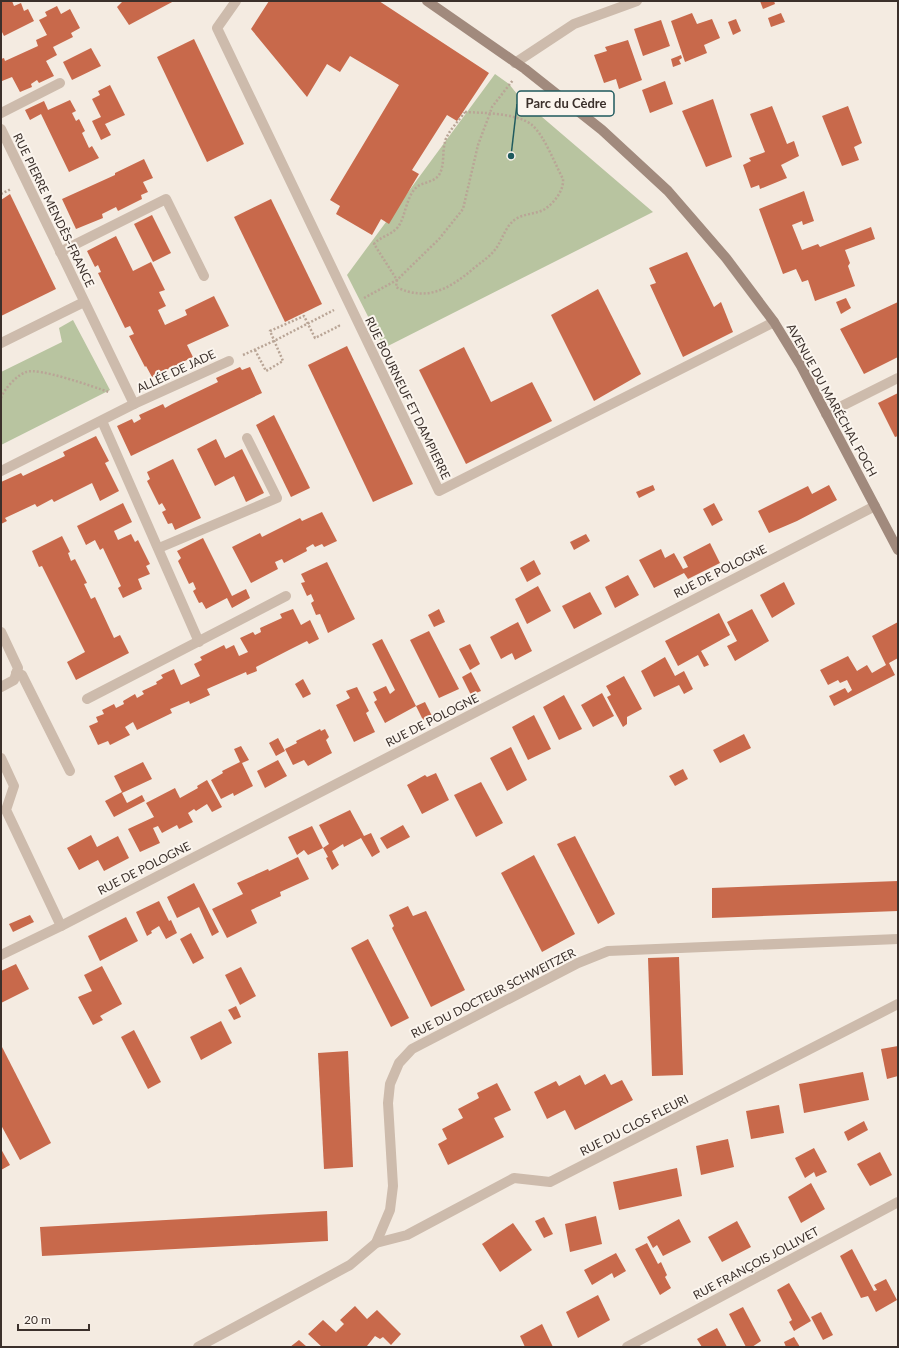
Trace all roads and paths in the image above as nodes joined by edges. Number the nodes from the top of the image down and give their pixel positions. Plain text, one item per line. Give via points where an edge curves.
1 (236, 1) edge
2 (428, 1) edge
3 (636, 1) edge
4 (516, 63) junction
5 (525, 69) junction
6 (60, 83) dead end
7 (1, 113) edge
8 (490, 113) junction
9 (1, 129) edge
10 (60, 252) junction
11 (204, 276) dead end
12 (397, 280) junction
13 (84, 302) junction
14 (348, 302) junction
15 (334, 311) junction
16 (335, 316) dead end
17 (337, 321) dead end
18 (774, 322) junction
19 (307, 324) junction
20 (274, 341) junction
21 (1, 343) edge
22 (229, 361) dead end
23 (898, 378) edge
24 (1, 398) edge
25 (134, 404) junction
26 (123, 410) junction
27 (826, 414) junction
28 (102, 421) junction
29 (247, 438) dead end
30 (1, 471) edge
31 (875, 506) junction
32 (159, 548) junction
33 (898, 550) edge
34 (286, 596) dead end
35 (1, 632) edge
36 (199, 642) junction
37 (16, 673) junction
38 (1, 687) edge
39 (87, 699) dead end
40 (1, 758) edge
41 (70, 771) dead end
42 (61, 926) junction
43 (898, 939) edge
44 (1, 955) edge
45 (898, 1004) edge
46 (898, 1202) edge
47 (376, 1243) junction
48 (198, 1347) edge
49 (627, 1347) edge

1 - 14 street, RUE BOURNEUF ET DAMPIERRE via 217,28
2 - 4 main road, AVENUE DU MARÉCHAL FOCH
3 - 4 street via 574,24
4 - 5 main road, AVENUE DU MARÉCHAL FOCH
5 - 8 path via 509,84
5 - 18 main road, AVENUE DU MARÉCHAL FOCH via 602,130 668,191 726,258
6 - 7 street
8 - 12 path via 478,145 463,209 439,239
8 - 12 path via 466,112 445,140 439,175 417,187 398,226 374,244
8 - 12 path via 523,120 533,126 563,179 564,186 560,194 545,209 512,222 495,250 455,284 433,293 417,294 396,288
9 - 10 street, RUE PIERRE MENDÈS-FRANCE
10 - 11 street via 166,199
10 - 13 street, RUE PIERRE MENDÈS-FRANCE
12 - 14 path via 368,298
13 - 21 street, RUE PIERRE MENDÈS-FRANCE
13 - 25 street, RUE PIERRE MENDÈS-FRANCE
14 - 15 path
14 - 18 street, RUE BOURNEUF ET DAMPIERRE via 439,491
15 - 16 path
15 - 19 path
17 - 19 path via 339,326 315,338
18 - 27 main road, AVENUE DU MARÉCHAL FOCH
19 - 20 path
19 - 20 path via 304,316 270,331
20 - 20 path via 255,350 266,371 284,361
22 - 25 street, ALLÉE DE JADE
23 - 27 street
24 - 26 path via 19,376 27,371 39,371 111,393
25 - 26 street
26 - 28 street
27 - 31 main road, AVENUE DU MARÉCHAL FOCH
28 - 30 street
28 - 32 street
29 - 32 street via 277,498
31 - 33 main road, AVENUE DU MARÉCHAL FOCH
31 - 42 street, RUE DE POLOGNE
32 - 36 street
34 - 36 street
35 - 37 street via 18,668
36 - 39 street
37 - 38 street via 14,680
37 - 41 street via 22,675
40 - 42 street via 14,786 6,810
42 - 44 street, RUE DE POLOGNE
43 - 47 street, RUE DU DOCTEUR SCHWEITZER via 608,951 578,963 412,1049 399,1063 390,1084 388,1103 393,1186 390,1210
45 - 47 street, RUE DU CLOS FLEURI via 550,1182 514,1178 407,1235
46 - 49 street, RUE FRANÇOIS JOLLIVET
47 - 48 street, RUE DU DOCTEUR SCHWEITZER via 350,1265

